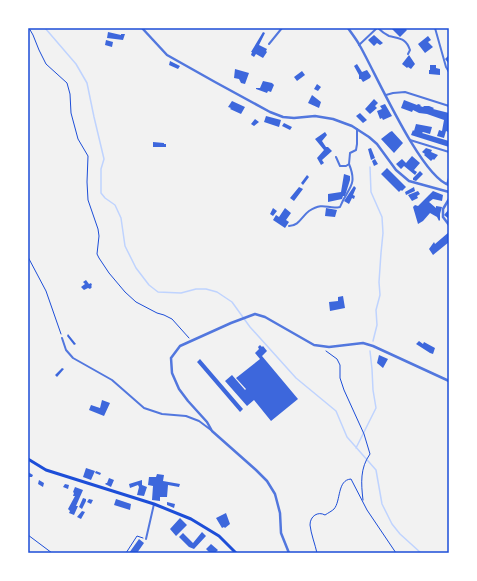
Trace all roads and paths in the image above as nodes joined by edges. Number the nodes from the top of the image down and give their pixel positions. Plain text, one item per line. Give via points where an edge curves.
1 (29, 28) edge
2 (142, 28) edge
3 (282, 28) edge
4 (348, 28) edge
5 (378, 28) edge
6 (435, 28) edge
7 (269, 44) dead end
8 (360, 45) junction
9 (408, 54) dead end
10 (449, 72) edge
11 (386, 95) junction
12 (449, 106) edge
13 (356, 129) junction
14 (410, 140) junction
15 (449, 152) edge
16 (336, 157) dead end
17 (349, 164) junction
18 (449, 178) edge
19 (448, 184) edge
20 (449, 192) edge
21 (449, 199) edge
22 (449, 225) edge
23 (289, 226) dead end
24 (28, 257) edge
25 (62, 338) joint
26 (192, 341) junction
27 (319, 346) junction
28 (449, 381) edge
29 (212, 431) junction
30 (28, 459) edge
31 (364, 502) junction
32 (154, 504) junction
33 (28, 535) edge
34 (146, 539) joint
35 (52, 553) edge
36 (126, 553) edge
37 (236, 553) edge
38 (289, 553) edge
39 (317, 553) edge
40 (396, 553) edge

1 - 26 path via 46,64 67,83 78,139 88,156 88,200 98,229 99,258 109,274 136,302 172,319
2 - 13 street via 166,55 270,112 283,117 315,116 333,119
3 - 7 street
4 - 8 street
5 - 8 street
5 - 9 street via 390,36 403,39 409,47
6 - 10 street
8 - 11 street
11 - 12 street via 405,92
11 - 14 street
13 - 17 street via 356,150 350,153
13 - 20 street via 377,144 396,170 409,181
14 - 15 street
14 - 19 street via 424,163
16 - 17 street via 340,166
17 - 23 street via 353,183 340,207 320,205 307,212 295,225
18 - 19 street
21 - 22 street via 443,217
24 - 25 path via 46,291
25 - 29 street via 66,350 73,358 112,380 144,408 162,414 186,416 199,421
26 - 27 street via 255,314
26 - 29 street via 180,346 171,358 172,373 179,389
27 - 28 street via 373,346
27 - 31 path via 337,359 340,365 340,378 344,390 370,454 361,475
29 - 38 street via 267,481 275,494 280,513 281,533
30 - 32 main road via 46,470
31 - 39 path via 351,479 344,482 334,508 325,515 316,514 310,523
31 - 40 path
32 - 34 street
32 - 37 main road via 191,519 219,536
33 - 35 path
34 - 36 path via 137,536

